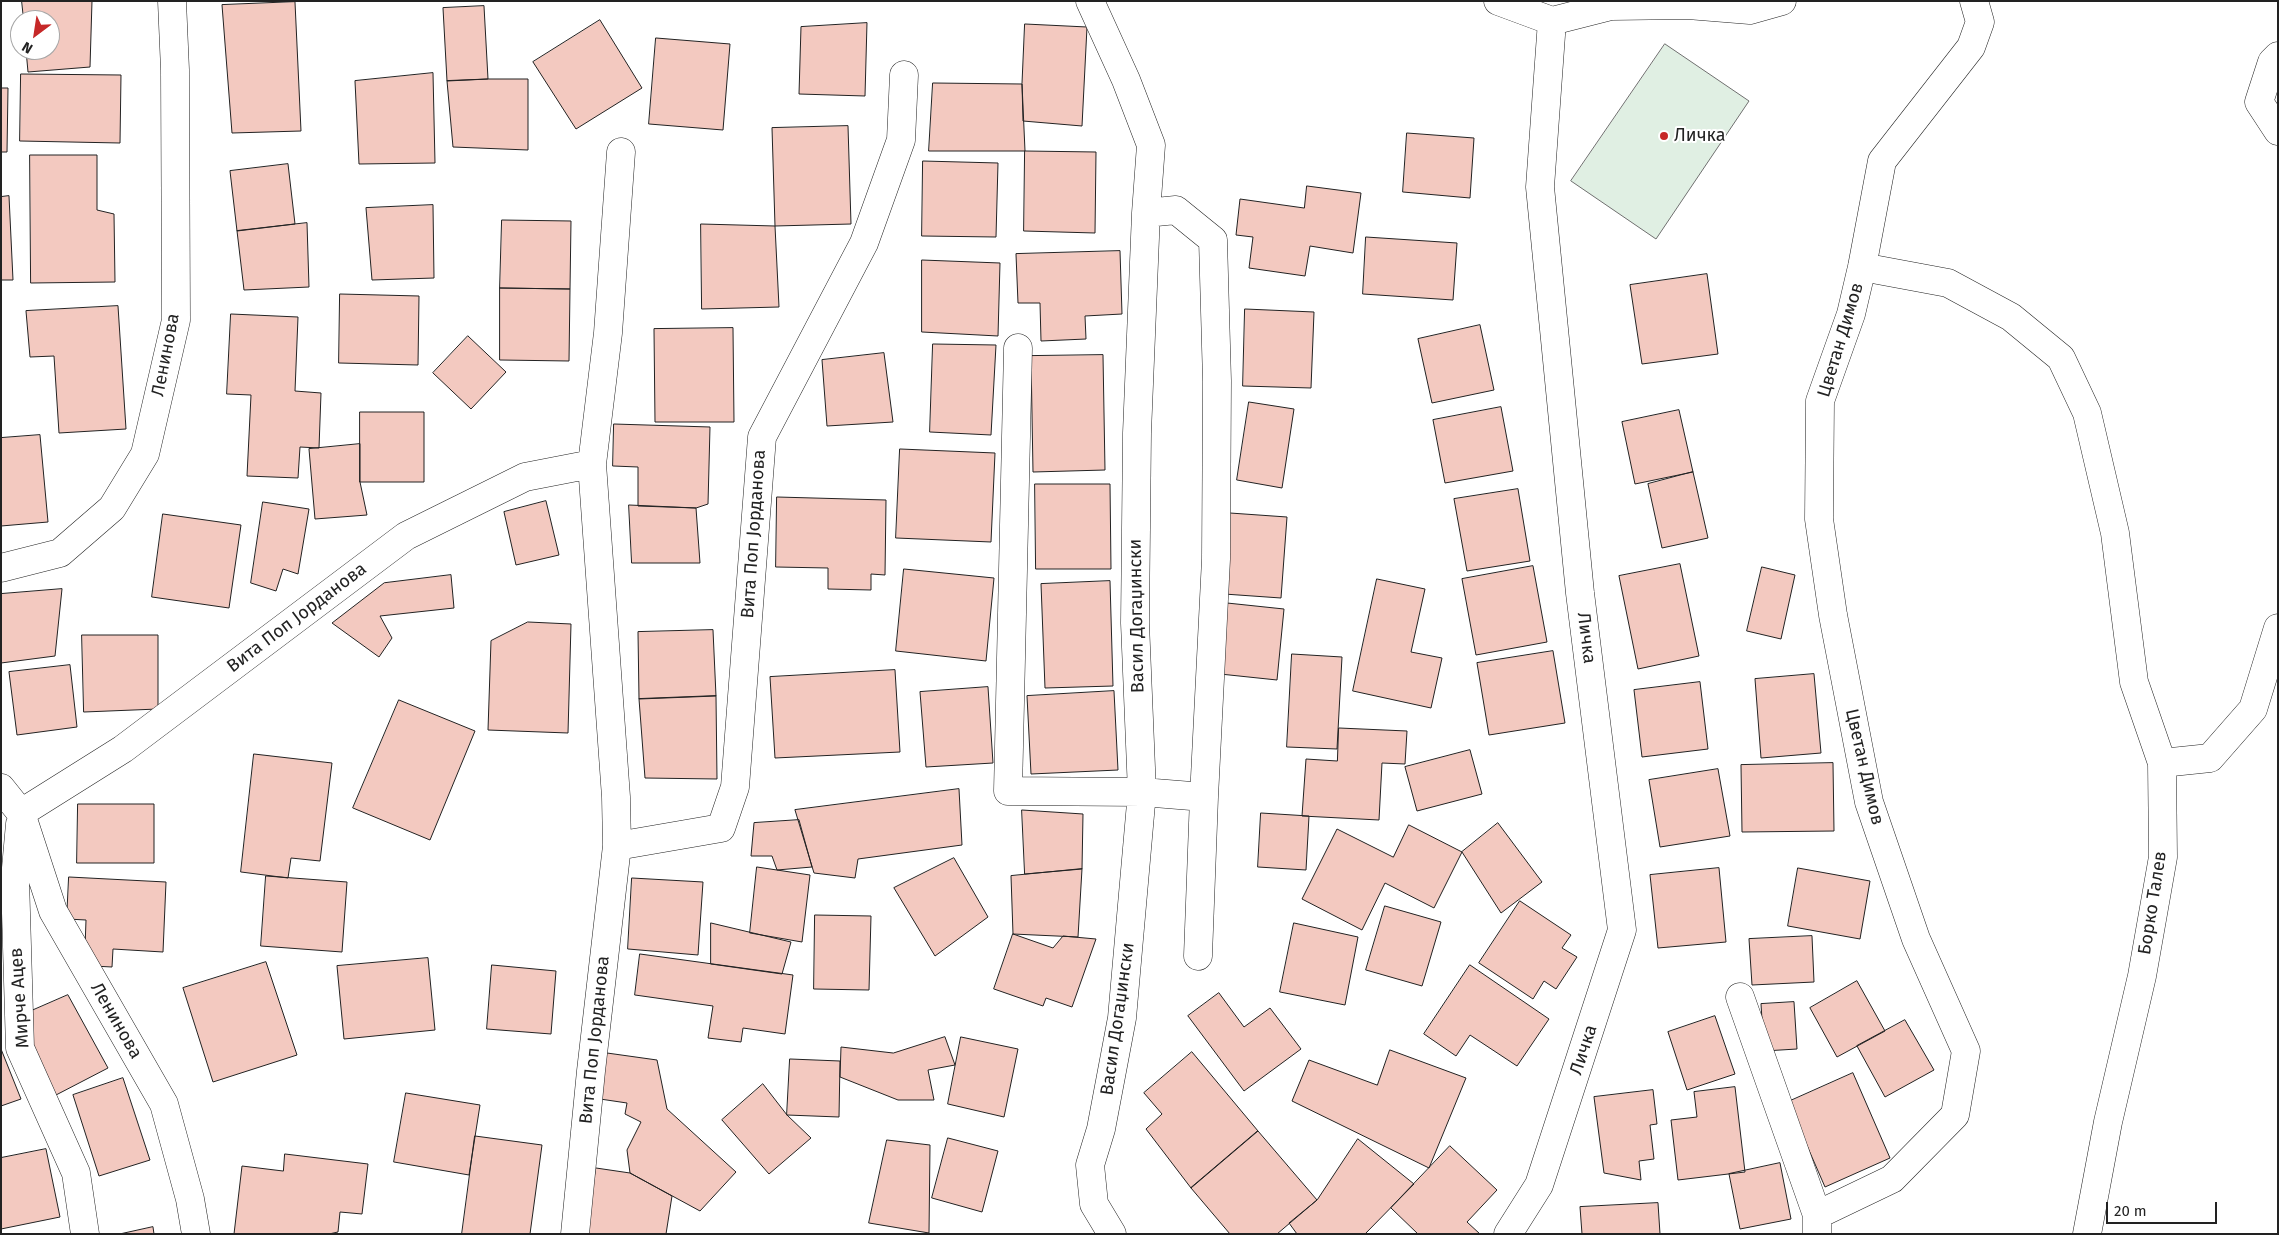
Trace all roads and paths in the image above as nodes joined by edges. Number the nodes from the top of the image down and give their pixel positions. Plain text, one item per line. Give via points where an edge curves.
1 (172, 1) edge
2 (1090, 1) edge
3 (1498, 1) edge
4 (1782, 1) edge
5 (1974, 1) edge
6 (1611, 4) edge
7 (1552, 21) junction
8 (2278, 56) edge
9 (904, 75) dead end
10 (2278, 132) edge
11 (621, 152) dead end
12 (1146, 213) junction
13 (1862, 268) junction
14 (1018, 348) dead end
15 (592, 464) junction
16 (1, 568) edge
17 (2278, 628) edge
18 (2162, 763) junction
19 (1, 788) edge
20 (1142, 792) junction
21 (1204, 797) junction
22 (21, 813) junction
23 (617, 846) junction
24 (1198, 956) dead end
25 (1740, 998) dead end
26 (11, 1037) edge
27 (1817, 1224) edge
28 (85, 1234) edge
29 (196, 1234) edge
30 (575, 1234) edge
31 (1112, 1234) edge
32 (1508, 1234) edge
33 (2087, 1234) edge

1 - 16 street, Ленинова via 176,320 145,454 112,508 60,553
2 - 12 street, Васил Догаџински via 1151,145
3 - 7 street
4 - 6 street via 1750,10
5 - 13 street, Цветан Димов via 1980,22 1971,47 1882,161
6 - 7 street
7 - 32 street, Личка via 1540,187 1580,592 1622,930 1539,1185
8 - 10 street via 2272,62 2259,102
9 - 23 street, Вита Поп Јорданова via 901,140 864,243 762,438 735,787 721,828
11 - 15 street, Вита Поп Јорданова via 608,333
12 - 20 street, Васил Догаџински via 1137,433 1135,603
12 - 21 street via 1176,210 1213,240 1217,381 1216,559
13 - 18 street, Борко Талев via 1948,283 2011,317 2061,358 2087,413 2115,533 2134,682
13 - 27 street, Цветан Димов via 1851,314 1820,400 1820,528 1833,615 1869,802 1916,939 1966,1051 1955,1115 1892,1179
14 - 20 street via 1008,791
15 - 22 street, Вита Поп Јорданова via 525,477 406,536 123,749
15 - 23 street, Вита Поп Јорданова
17 - 18 street via 2253,709 2210,758
18 - 33 street, Борко Талев via 2163,857 2142,976 2108,1122
19 - 22 street
20 - 21 street
20 - 31 street, Васил Догаџински via 1122,1018 1101,1130 1090,1165 1094,1204
21 - 24 street
22 - 26 street, Мирче Ацев via 15,878
22 - 29 street, Ленинова via 53,911 164,1104 190,1199
23 - 30 street, Вита Поп Јорданова
25 - 27 street
26 - 28 street, Мирче Ацев via 20,1048 76,1173

